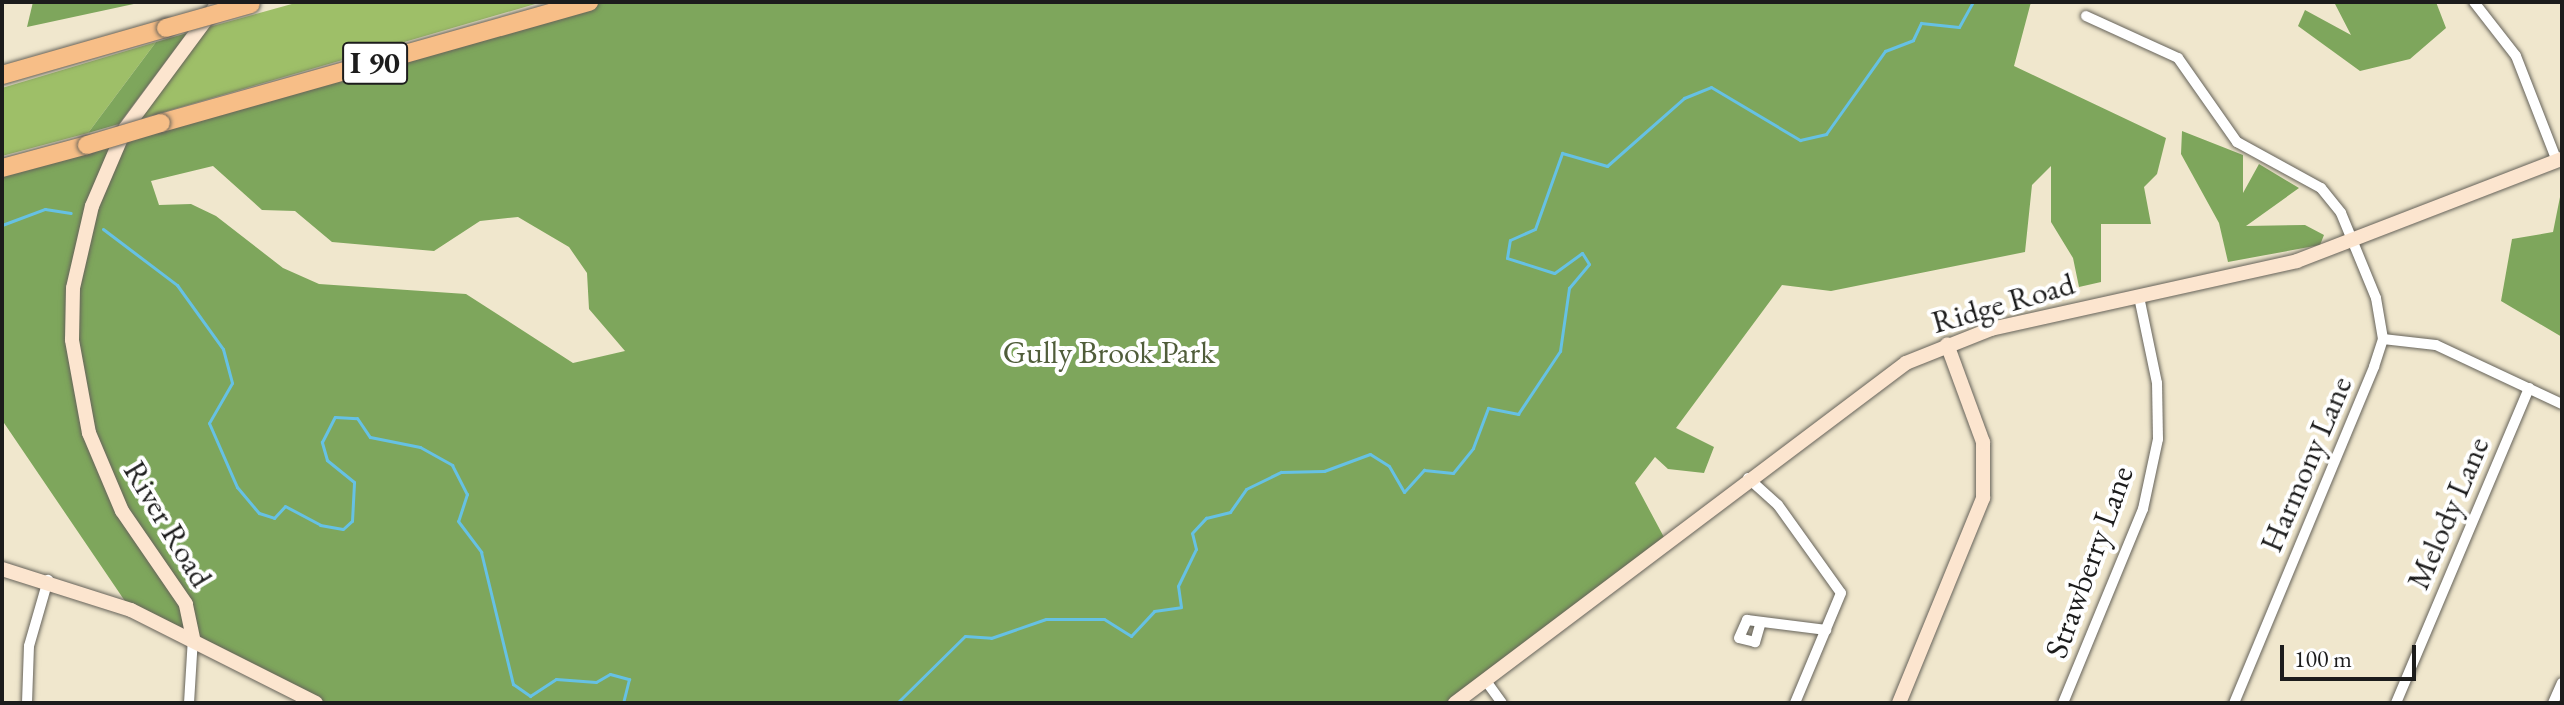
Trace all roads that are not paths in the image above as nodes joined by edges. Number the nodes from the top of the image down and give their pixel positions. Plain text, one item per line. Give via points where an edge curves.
1 (219, 2) edge
2 (589, 2) edge
3 (2474, 2) edge
4 (255, 3) edge
5 (2086, 16) dead end
6 (2, 75) edge
7 (2560, 160) edge
8 (2, 168) edge
9 (2353, 242) junction
10 (2139, 297) junction
11 (2383, 339) junction
12 (1947, 344) junction
13 (2529, 388) junction
14 (2562, 404) edge
15 (1748, 478) junction
16 (2, 569) edge
17 (48, 580) junction
18 (1760, 625) dead end
19 (1826, 630) junction
20 (193, 638) junction
21 (1486, 681) junction
22 (2562, 683) edge
23 (27, 703) edge
24 (189, 703) edge
25 (316, 703) edge
26 (1455, 703) edge
27 (1502, 703) edge
28 (1795, 703) edge
29 (1899, 703) edge
30 (2063, 703) edge
31 (2234, 703) edge
32 (2396, 703) edge
33 (2553, 703) edge

1 - 20 main road, River Road via 125,129 92,206 73,288 72,340 89,433 122,511 186,604
2 - 8 highway, I 90, bridge
3 - 7 street via 2516,56
4 - 6 highway, bridge
5 - 9 street via 2178,58 2237,142 2321,188
7 - 9 main road, Ridge Road
9 - 10 main road, Ridge Road
9 - 11 street
10 - 12 main road, Ridge Road
10 - 30 street, Strawberry Lane via 2157,383 2158,439 2143,509
11 - 13 street via 2436,345
11 - 31 street, Harmony Lane
12 - 15 main road, Ridge Road via 1869,387
12 - 29 main road via 1983,442 1983,498
13 - 14 street
13 - 32 street, Melody Lane
15 - 19 street via 1839,588
15 - 21 main road, Ridge Road
16 - 17 main road
17 - 20 main road
17 - 23 street via 29,646
18 - 19 street
19 - 28 street
20 - 24 street
20 - 25 main road
21 - 26 main road, Ridge Road
21 - 27 street
22 - 33 street

